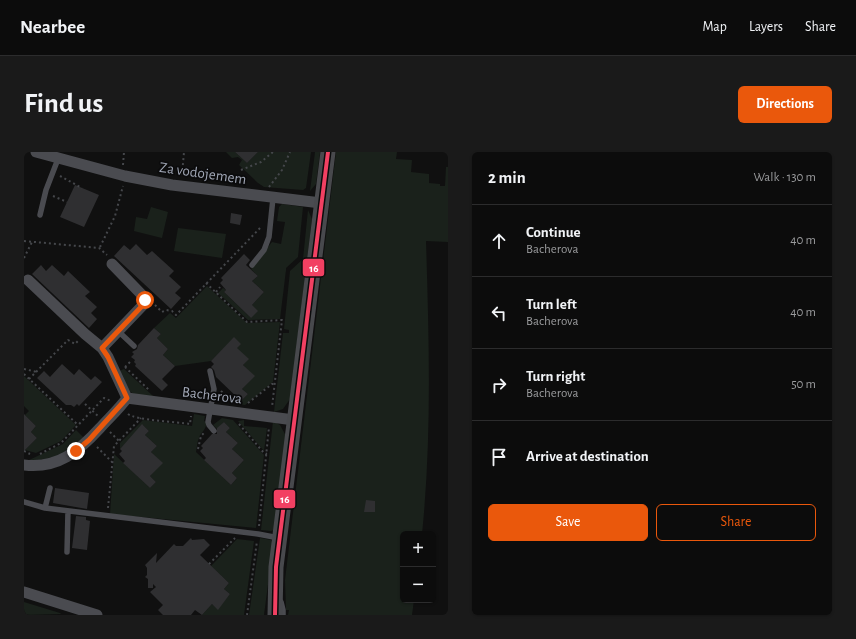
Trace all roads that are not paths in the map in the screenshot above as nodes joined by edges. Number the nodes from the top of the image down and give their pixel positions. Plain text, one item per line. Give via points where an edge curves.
1 (36, 152) edge
2 (328, 152) edge
3 (58, 159) junction
4 (270, 193) junction
5 (321, 203) junction
6 (40, 215) dead end
7 (112, 264) dead end
8 (252, 264) dead end
9 (28, 280) dead end
10 (118, 331) junction
11 (134, 346) dead end
12 (102, 348) junction
13 (210, 371) dead end
14 (127, 398) junction
15 (210, 409) junction
16 (294, 420) junction
17 (212, 429) road end
18 (24, 465) edge
19 (50, 488) dead end
20 (24, 502) edge
21 (45, 508) junction
22 (68, 511) junction
23 (280, 538) junction
24 (67, 552) dead end
25 (276, 567) junction
26 (276, 587) junction
27 (24, 592) edge
28 (97, 615) edge
29 (269, 615) edge
30 (275, 615) edge
31 (283, 615) edge

1 - 3 street, Za vodojemem
2 - 5 street
3 - 4 street, Za vodojemem via 166,184
3 - 6 lane
4 - 5 street, Za vodojemem
4 - 8 lane via 269,237 264,250
5 - 16 street
7 - 10 street via 145,300
9 - 12 street
10 - 11 lane
10 - 12 street
12 - 14 street
13 - 15 lane via 214,389
14 - 15 street, Bacherova
14 - 18 street via 85,443 69,456 47,465
15 - 16 street, Bacherova
15 - 17 lane via 208,422
16 - 23 street
19 - 21 lane
20 - 21 lane
21 - 22 lane
22 - 23 lane
22 - 24 lane
23 - 25 street
25 - 26 street
25 - 29 street
26 - 30 street
26 - 31 lane
27 - 28 street

